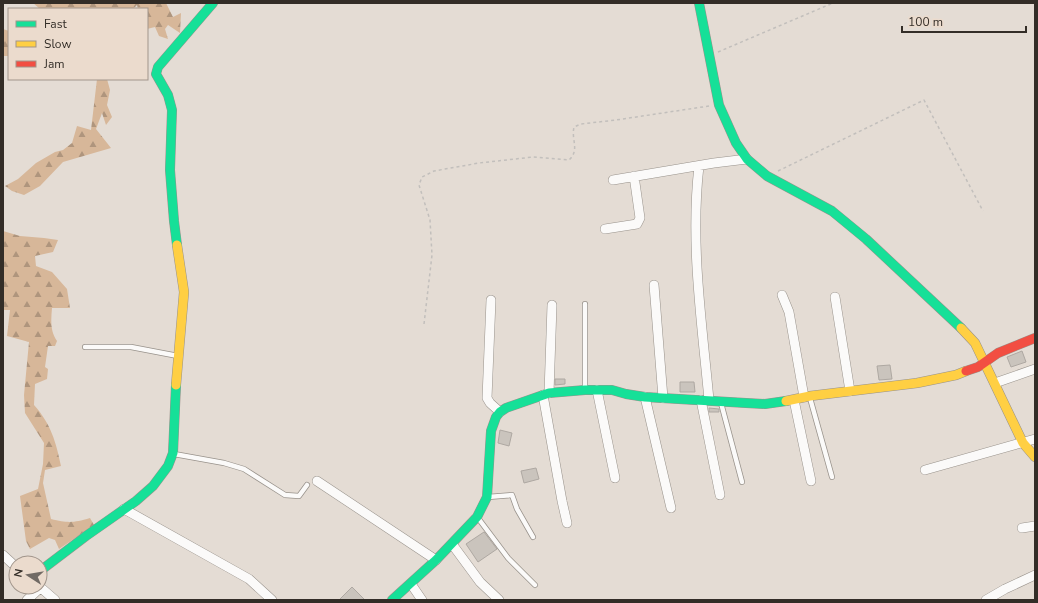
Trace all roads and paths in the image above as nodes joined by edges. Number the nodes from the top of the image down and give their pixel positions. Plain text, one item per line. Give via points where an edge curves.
1 (213, 3) edge
2 (699, 3) edge
3 (833, 3) edge
4 (709, 56) junction
5 (719, 105) junction
6 (747, 159) junction
7 (699, 166) junction
8 (634, 176) junction
9 (767, 176) junction
10 (613, 180) dead end
11 (983, 211) dead end
12 (605, 229) dead end
13 (654, 285) dead end
14 (782, 295) dead end
15 (835, 296) dead end
16 (491, 300) dead end
17 (585, 304) dead end
18 (552, 305) dead end
19 (424, 324) dead end
20 (1035, 338) edge
21 (85, 347) dead end
22 (178, 356) junction
23 (984, 361) junction
24 (1035, 369) edge
25 (995, 383) junction
26 (585, 390) junction
27 (597, 390) junction
28 (850, 391) junction
29 (546, 394) junction
30 (807, 396) junction
31 (645, 397) junction
32 (663, 398) junction
33 (705, 400) junction
34 (794, 400) junction
35 (721, 402) junction
36 (500, 412) junction
37 (1035, 439) edge
38 (1023, 443) junction
39 (173, 453) junction
40 (1035, 457) edge
41 (925, 470) dead end
42 (615, 478) dead end
43 (832, 478) dead end
44 (317, 481) dead end
45 (811, 481) dead end
46 (742, 482) dead end
47 (308, 485) dead end
48 (720, 495) dead end
49 (487, 497) junction
50 (671, 508) dead end
51 (124, 509) junction
52 (477, 517) junction
53 (567, 523) dead end
54 (1035, 526) edge
55 (1022, 528) dead end
56 (533, 537) dead end
57 (452, 544) junction
58 (436, 560) junction
59 (48, 565) edge
60 (1035, 575) edge
61 (411, 584) junction
62 (535, 585) dead end
63 (272, 600) edge
64 (392, 600) edge
65 (422, 600) edge
66 (499, 600) edge
67 (986, 600) edge

1 - 22 street via 158,67 156,74 168,95 172,110 170,170 184,292
2 - 4 street
3 - 4 path
4 - 5 street
5 - 6 street via 736,143
5 - 19 path via 581,124 574,127 572,134 575,148 569,160 533,157 486,162 434,171 422,178 420,185 430,220 432,255
6 - 7 street
6 - 9 street
7 - 8 street
7 - 33 street via 696,189 696,255
8 - 10 street
8 - 12 street via 640,218 637,224
9 - 11 path via 924,100
9 - 23 street via 832,211 866,239 958,325 975,344
13 - 32 street
14 - 30 street via 789,312
15 - 28 street
16 - 36 street via 487,398
17 - 26 lane
18 - 29 street
20 - 23 street
21 - 22 lane via 131,347
22 - 39 street
23 - 25 street
23 - 28 street via 978,367 956,375
24 - 25 street
25 - 38 street
26 - 27 street
26 - 29 street
27 - 31 street via 612,390
27 - 42 street
28 - 30 street
29 - 36 street
29 - 53 street
30 - 34 street
30 - 43 lane
31 - 32 street
31 - 50 street
32 - 33 street
33 - 35 street
33 - 48 street
34 - 35 street via 766,404
34 - 45 street
35 - 46 lane
36 - 49 street via 491,431
37 - 38 street
38 - 40 street
38 - 41 street
39 - 47 lane via 244,469 285,495 299,496
39 - 51 street via 168,466 153,486
44 - 58 street
49 - 52 street
49 - 56 lane via 512,495
51 - 59 street
51 - 63 street via 249,579
52 - 57 street
52 - 62 lane via 508,558
54 - 55 street
57 - 58 street
57 - 66 street via 480,582
58 - 61 street
60 - 67 street
61 - 64 street
61 - 65 street

